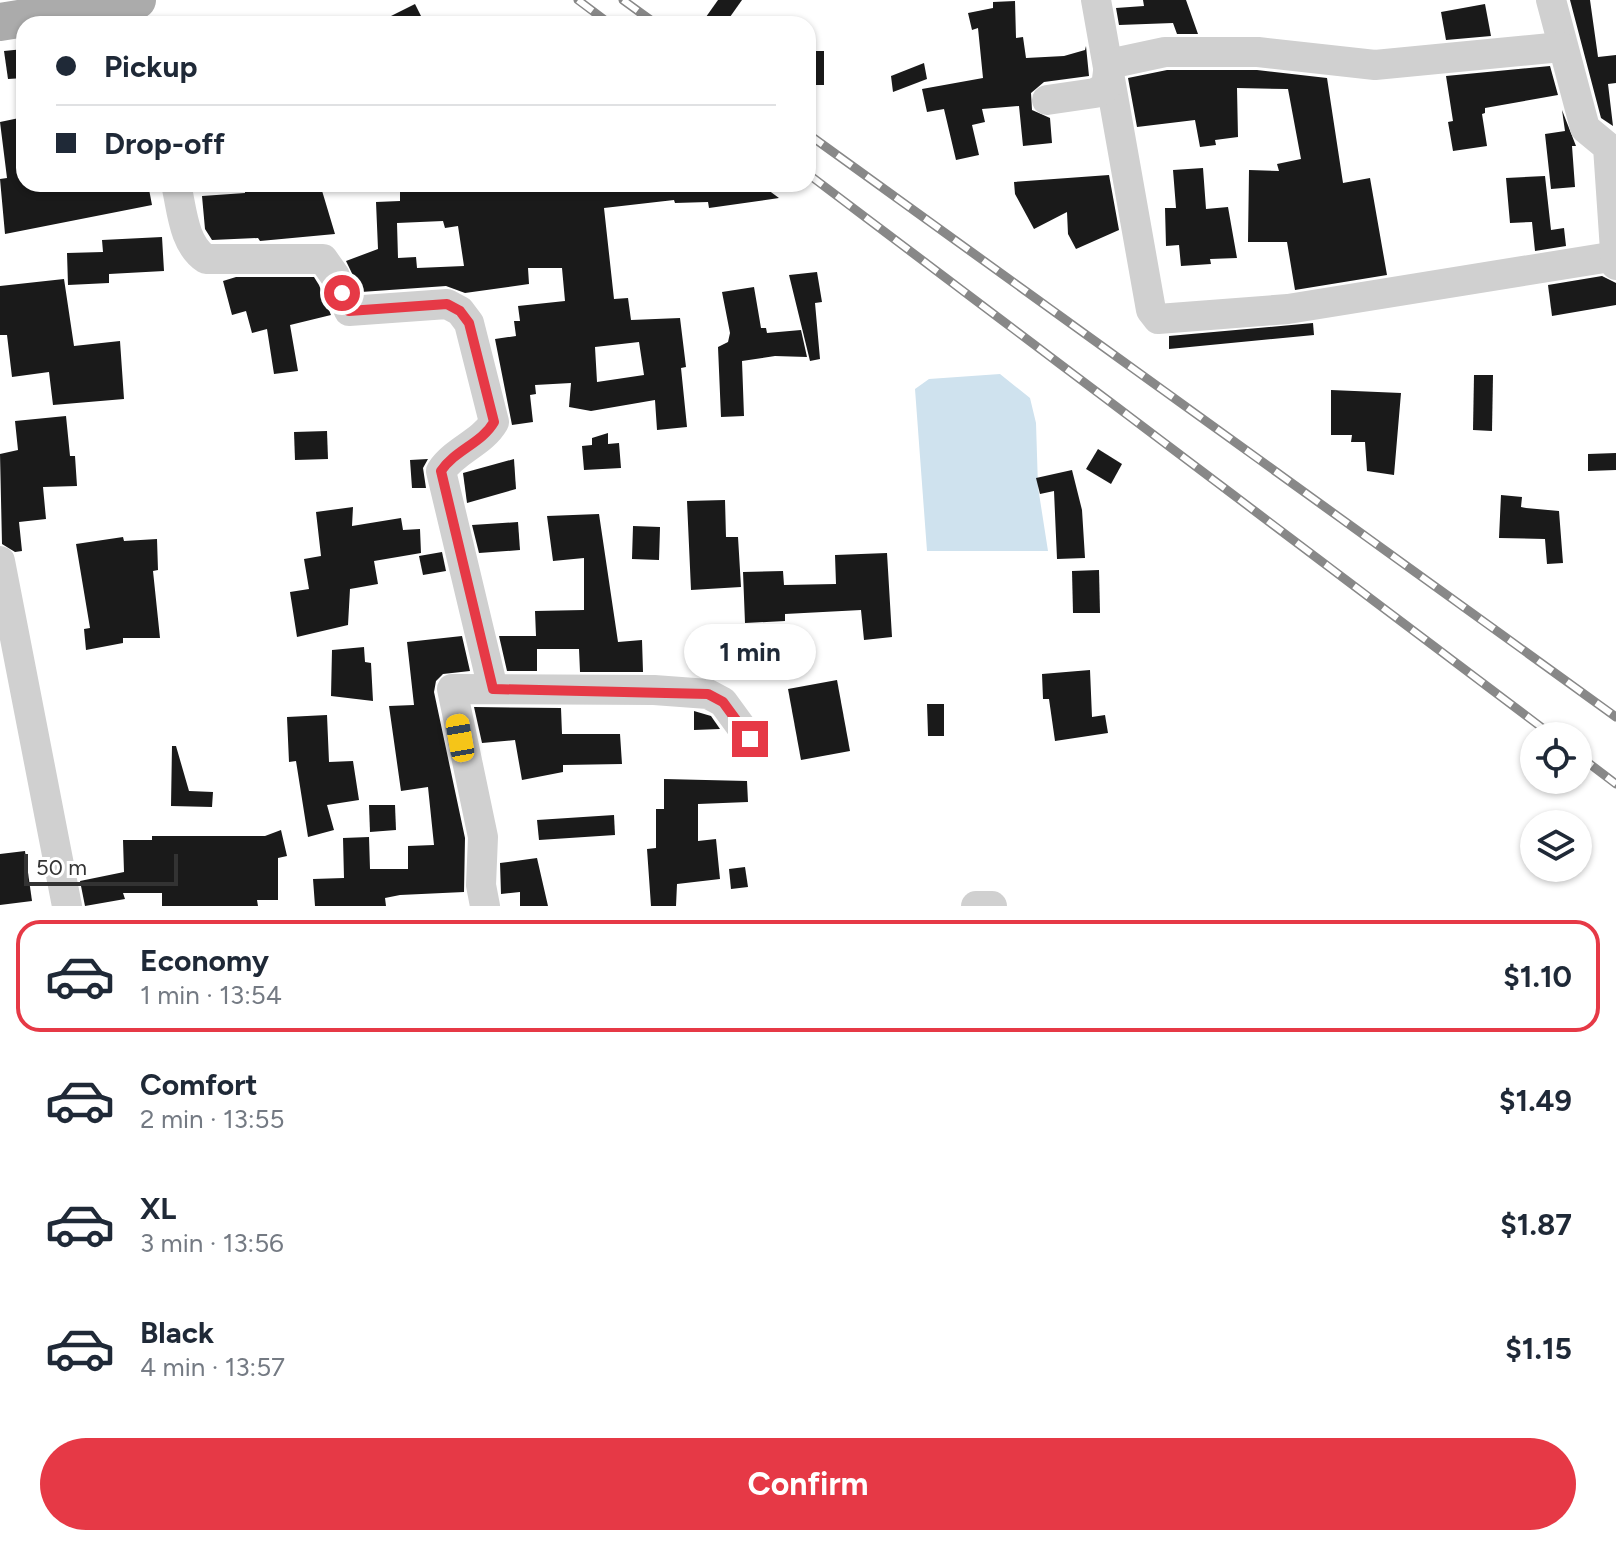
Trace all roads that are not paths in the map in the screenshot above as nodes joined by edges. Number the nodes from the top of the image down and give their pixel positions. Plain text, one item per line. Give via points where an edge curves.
1 (136, 0) edge
2 (1096, 0) edge
3 (1551, 0) edge
4 (37, 16) edge
5 (1561, 47) junction
6 (1107, 75) junction
7 (1047, 100) dead end
8 (178, 192) edge
9 (1615, 259) edge
10 (0, 561) edge
11 (493, 689) junction
12 (750, 739) dead end
13 (67, 906) edge
14 (485, 906) edge
15 (976, 906) edge
16 (992, 906) edge

1 - 4 main road
2 - 6 street
3 - 5 street
5 - 6 street via 1375,65 1258,52 1165,52 1109,64
5 - 9 street via 1585,128 1608,147
6 - 7 street via 1106,87 1095,93
6 - 9 street via 1151,310 1158,319 1288,309
8 - 11 street via 195,252 206,259 323,259 349,311 447,304 469,323 494,422 488,432 452,455 441,471
10 - 13 street
11 - 12 street via 708,694 723,702
11 - 14 street via 452,689 483,837
15 - 16 street

